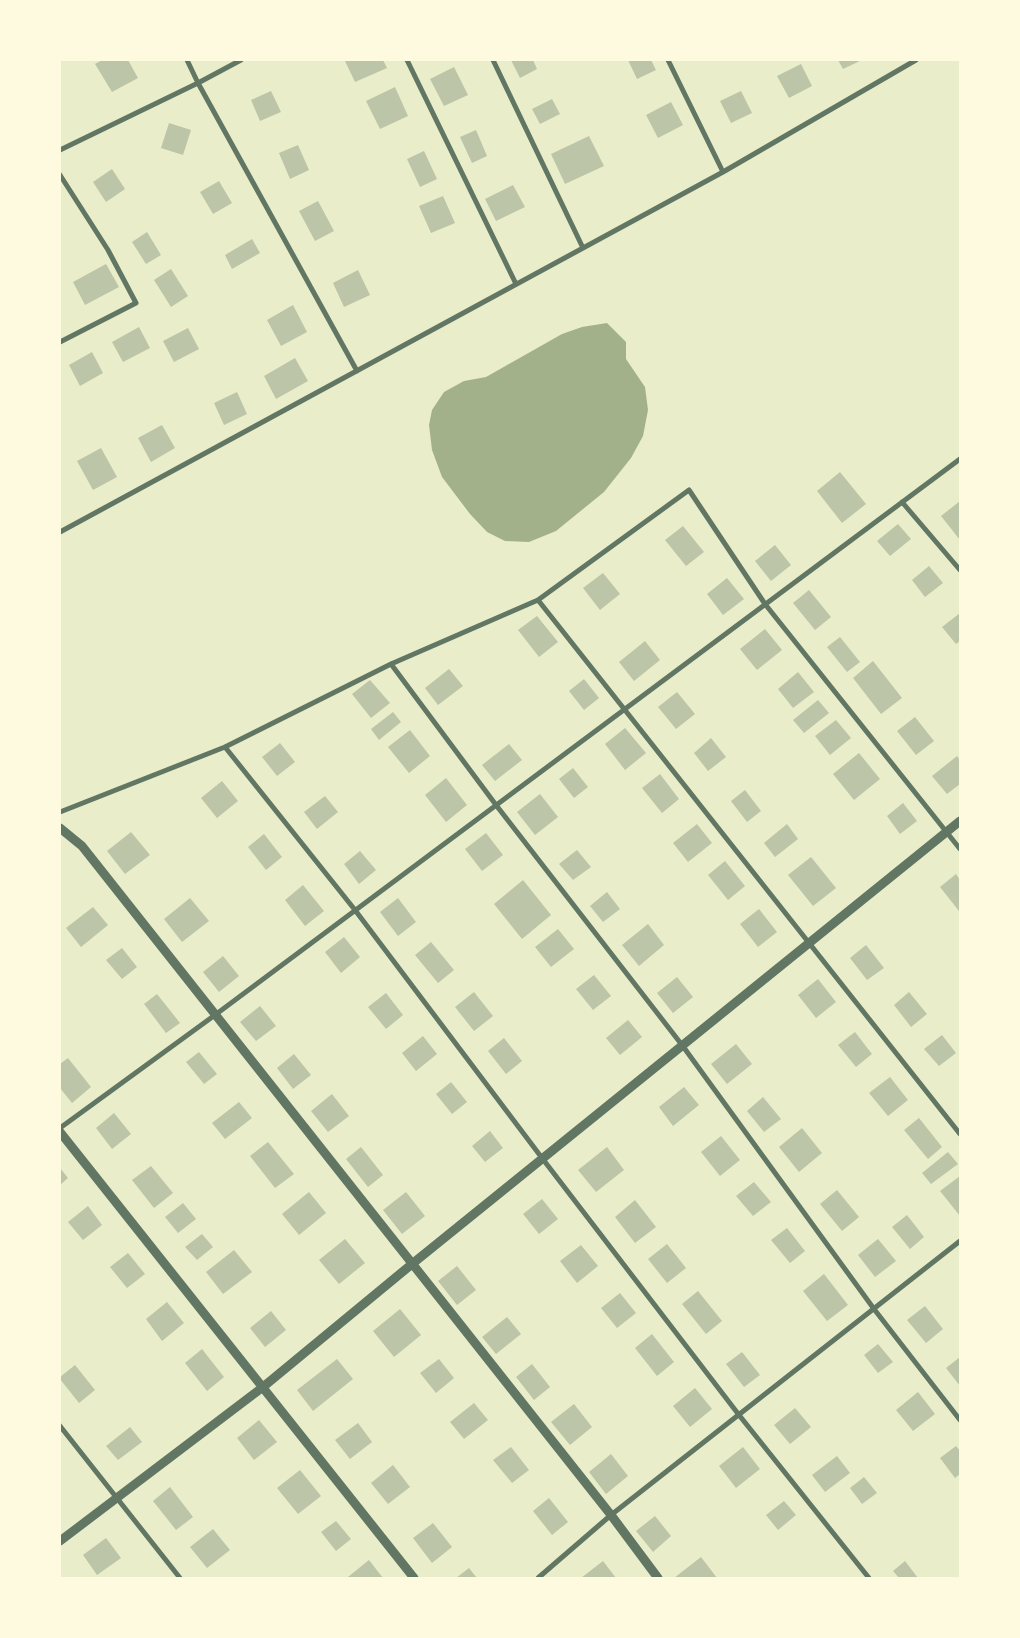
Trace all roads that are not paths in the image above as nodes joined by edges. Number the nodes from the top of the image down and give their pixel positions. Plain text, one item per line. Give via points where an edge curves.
1 (187, 60) edge
2 (241, 60) edge
3 (407, 60) edge
4 (493, 60) edge
5 (668, 60) edge
6 (916, 60) edge
7 (198, 83) junction
8 (60, 150) edge
9 (723, 172) junction
10 (60, 175) edge
11 (583, 248) junction
12 (516, 284) junction
13 (60, 342) edge
14 (357, 371) junction
15 (960, 459) edge
16 (902, 502) junction
17 (60, 532) edge
18 (960, 570) edge
19 (538, 600) junction
20 (765, 604) junction
21 (391, 664) junction
22 (624, 710) junction
23 (225, 747) junction
24 (496, 805) junction
25 (60, 812) edge
26 (960, 821) edge
27 (60, 828) edge
28 (946, 832) junction
29 (960, 849) edge
30 (355, 910) junction
31 (809, 943) junction
32 (215, 1015) junction
33 (682, 1046) junction
34 (60, 1130) edge
35 (960, 1134) edge
36 (542, 1158) junction
37 (960, 1241) edge
38 (412, 1264) junction
39 (874, 1309) junction
40 (262, 1387) junction
41 (740, 1414) junction
42 (960, 1420) edge
43 (60, 1426) edge
44 (118, 1497) junction
45 (611, 1515) junction
46 (60, 1541) edge
47 (180, 1578) edge
48 (414, 1578) edge
49 (538, 1578) edge
50 (658, 1578) edge
51 (870, 1578) edge

1 - 7 street
2 - 7 street
3 - 12 street
4 - 11 street
5 - 9 street
6 - 9 street
7 - 8 street
7 - 14 street
9 - 11 street
10 - 13 street via 108,250 136,303
11 - 12 street
12 - 14 street
14 - 17 street
15 - 16 street
16 - 18 street
16 - 20 street
19 - 20 street via 689,490
19 - 21 street
19 - 22 street
20 - 22 street
20 - 28 street
21 - 23 street
21 - 24 street
22 - 24 street
22 - 31 street
23 - 25 street
23 - 30 street
24 - 30 street
24 - 33 street
26 - 28 street
27 - 32 street via 82,846
28 - 29 street
28 - 31 street
30 - 32 street
30 - 36 street
31 - 33 street
31 - 35 street
32 - 34 street
32 - 38 street
33 - 36 street
33 - 39 street
34 - 40 street
36 - 38 street
36 - 41 street
37 - 39 street
38 - 40 street
38 - 45 street
39 - 41 street
39 - 42 street
40 - 44 street
40 - 48 street
41 - 45 street
41 - 51 street
43 - 44 street
44 - 46 street
44 - 47 street
45 - 49 street
45 - 50 street

